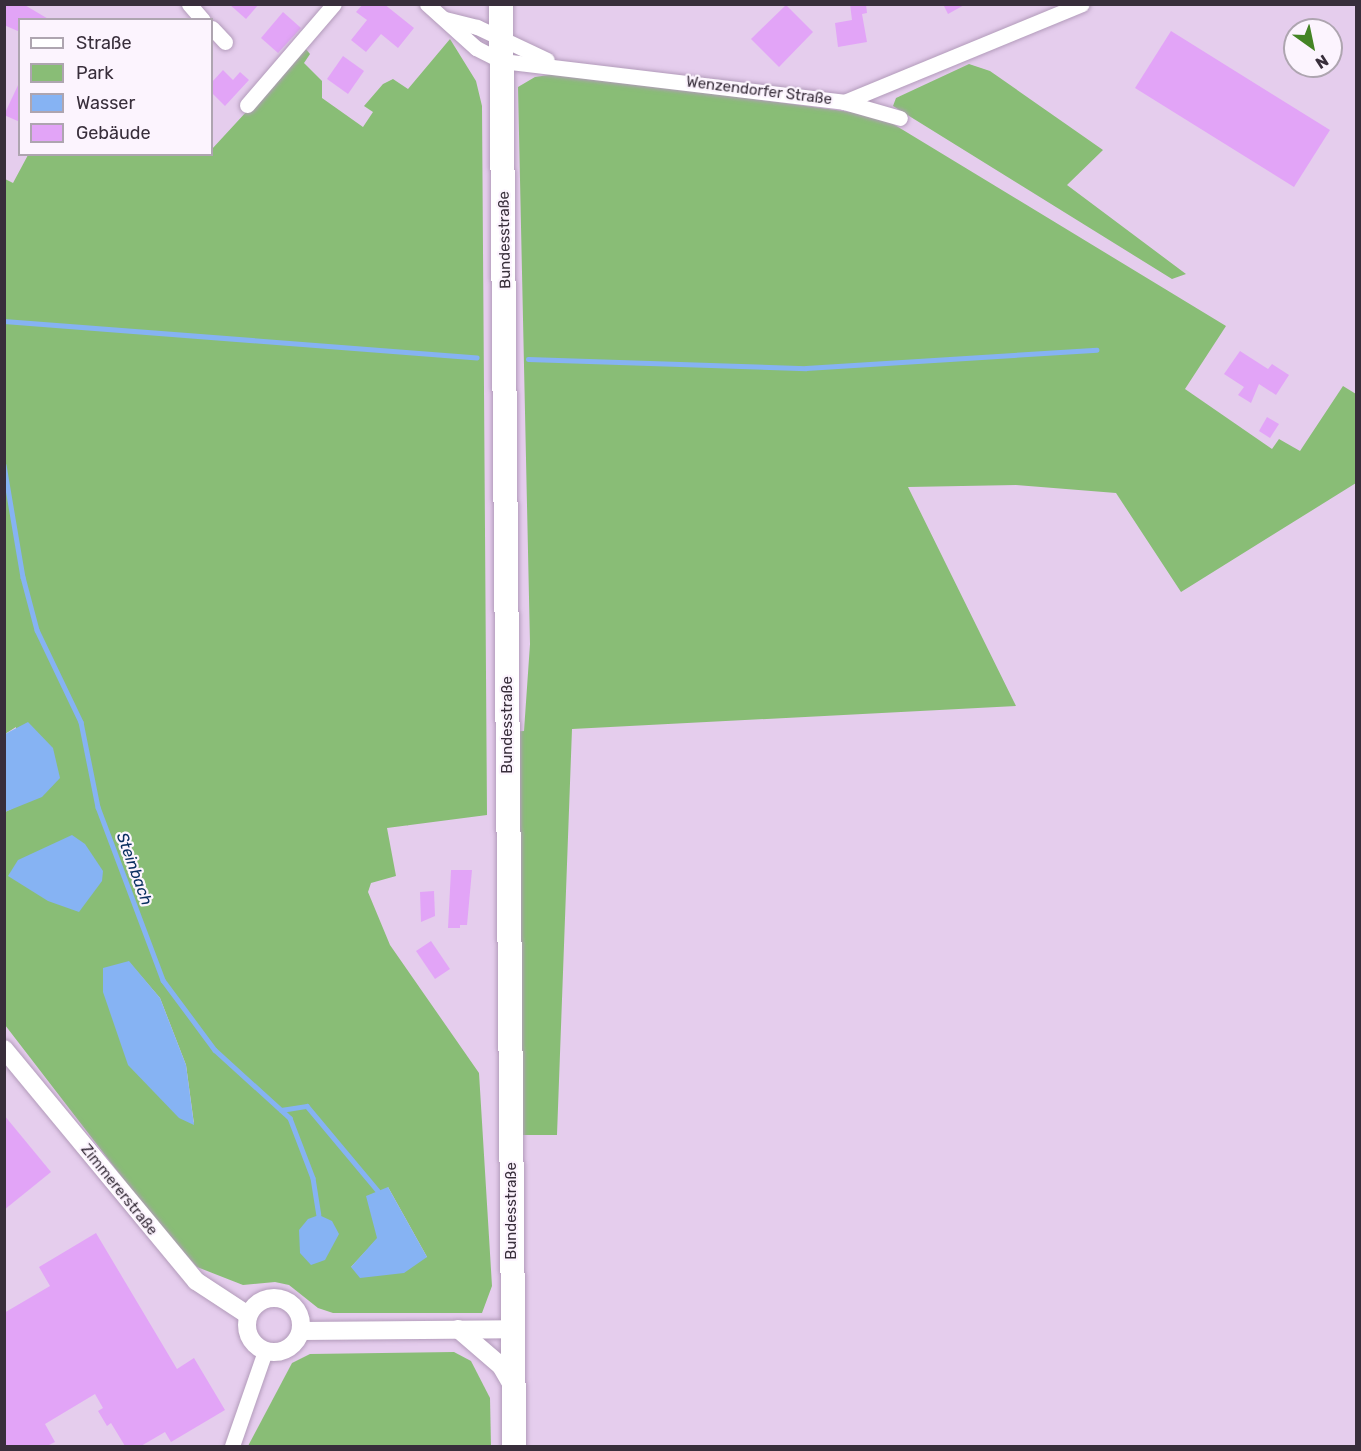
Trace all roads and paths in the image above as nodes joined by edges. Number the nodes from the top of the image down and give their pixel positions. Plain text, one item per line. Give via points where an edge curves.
1 (189, 4) edge
2 (334, 4) edge
3 (427, 4) edge
4 (501, 4) edge
5 (1082, 4) edge
6 (201, 18) edge
7 (213, 29) edge
8 (225, 42) dead end
9 (502, 51) junction
10 (844, 102) junction
11 (247, 105) dead end
12 (900, 118) dead end
13 (4, 1049) edge
14 (248, 1315) junction
15 (458, 1329) junction
16 (513, 1329) junction
17 (301, 1331) junction
18 (266, 1351) junction
19 (513, 1387) junction
20 (232, 1446) edge
21 (514, 1446) edge

1 - 6 street
2 - 11 street
3 - 9 street via 476,48
4 - 9 main road, Bundesstraße
5 - 10 street, Wenzendorfer Straße
7 - 8 street
9 - 10 street, Wenzendorfer Straße via 561,65
9 - 16 main road, Bundesstraße
10 - 12 street
13 - 14 street, Zimmererstraße via 189,1274 221,1300
14 - 17 street via 261,1300 281,1298 297,1310
14 - 18 street via 249,1337
15 - 16 street
15 - 17 street
15 - 19 street via 494,1359
16 - 19 main road, Bundesstraße
17 - 18 street via 287,1348
18 - 20 street
19 - 21 main road, Bundesstraße

